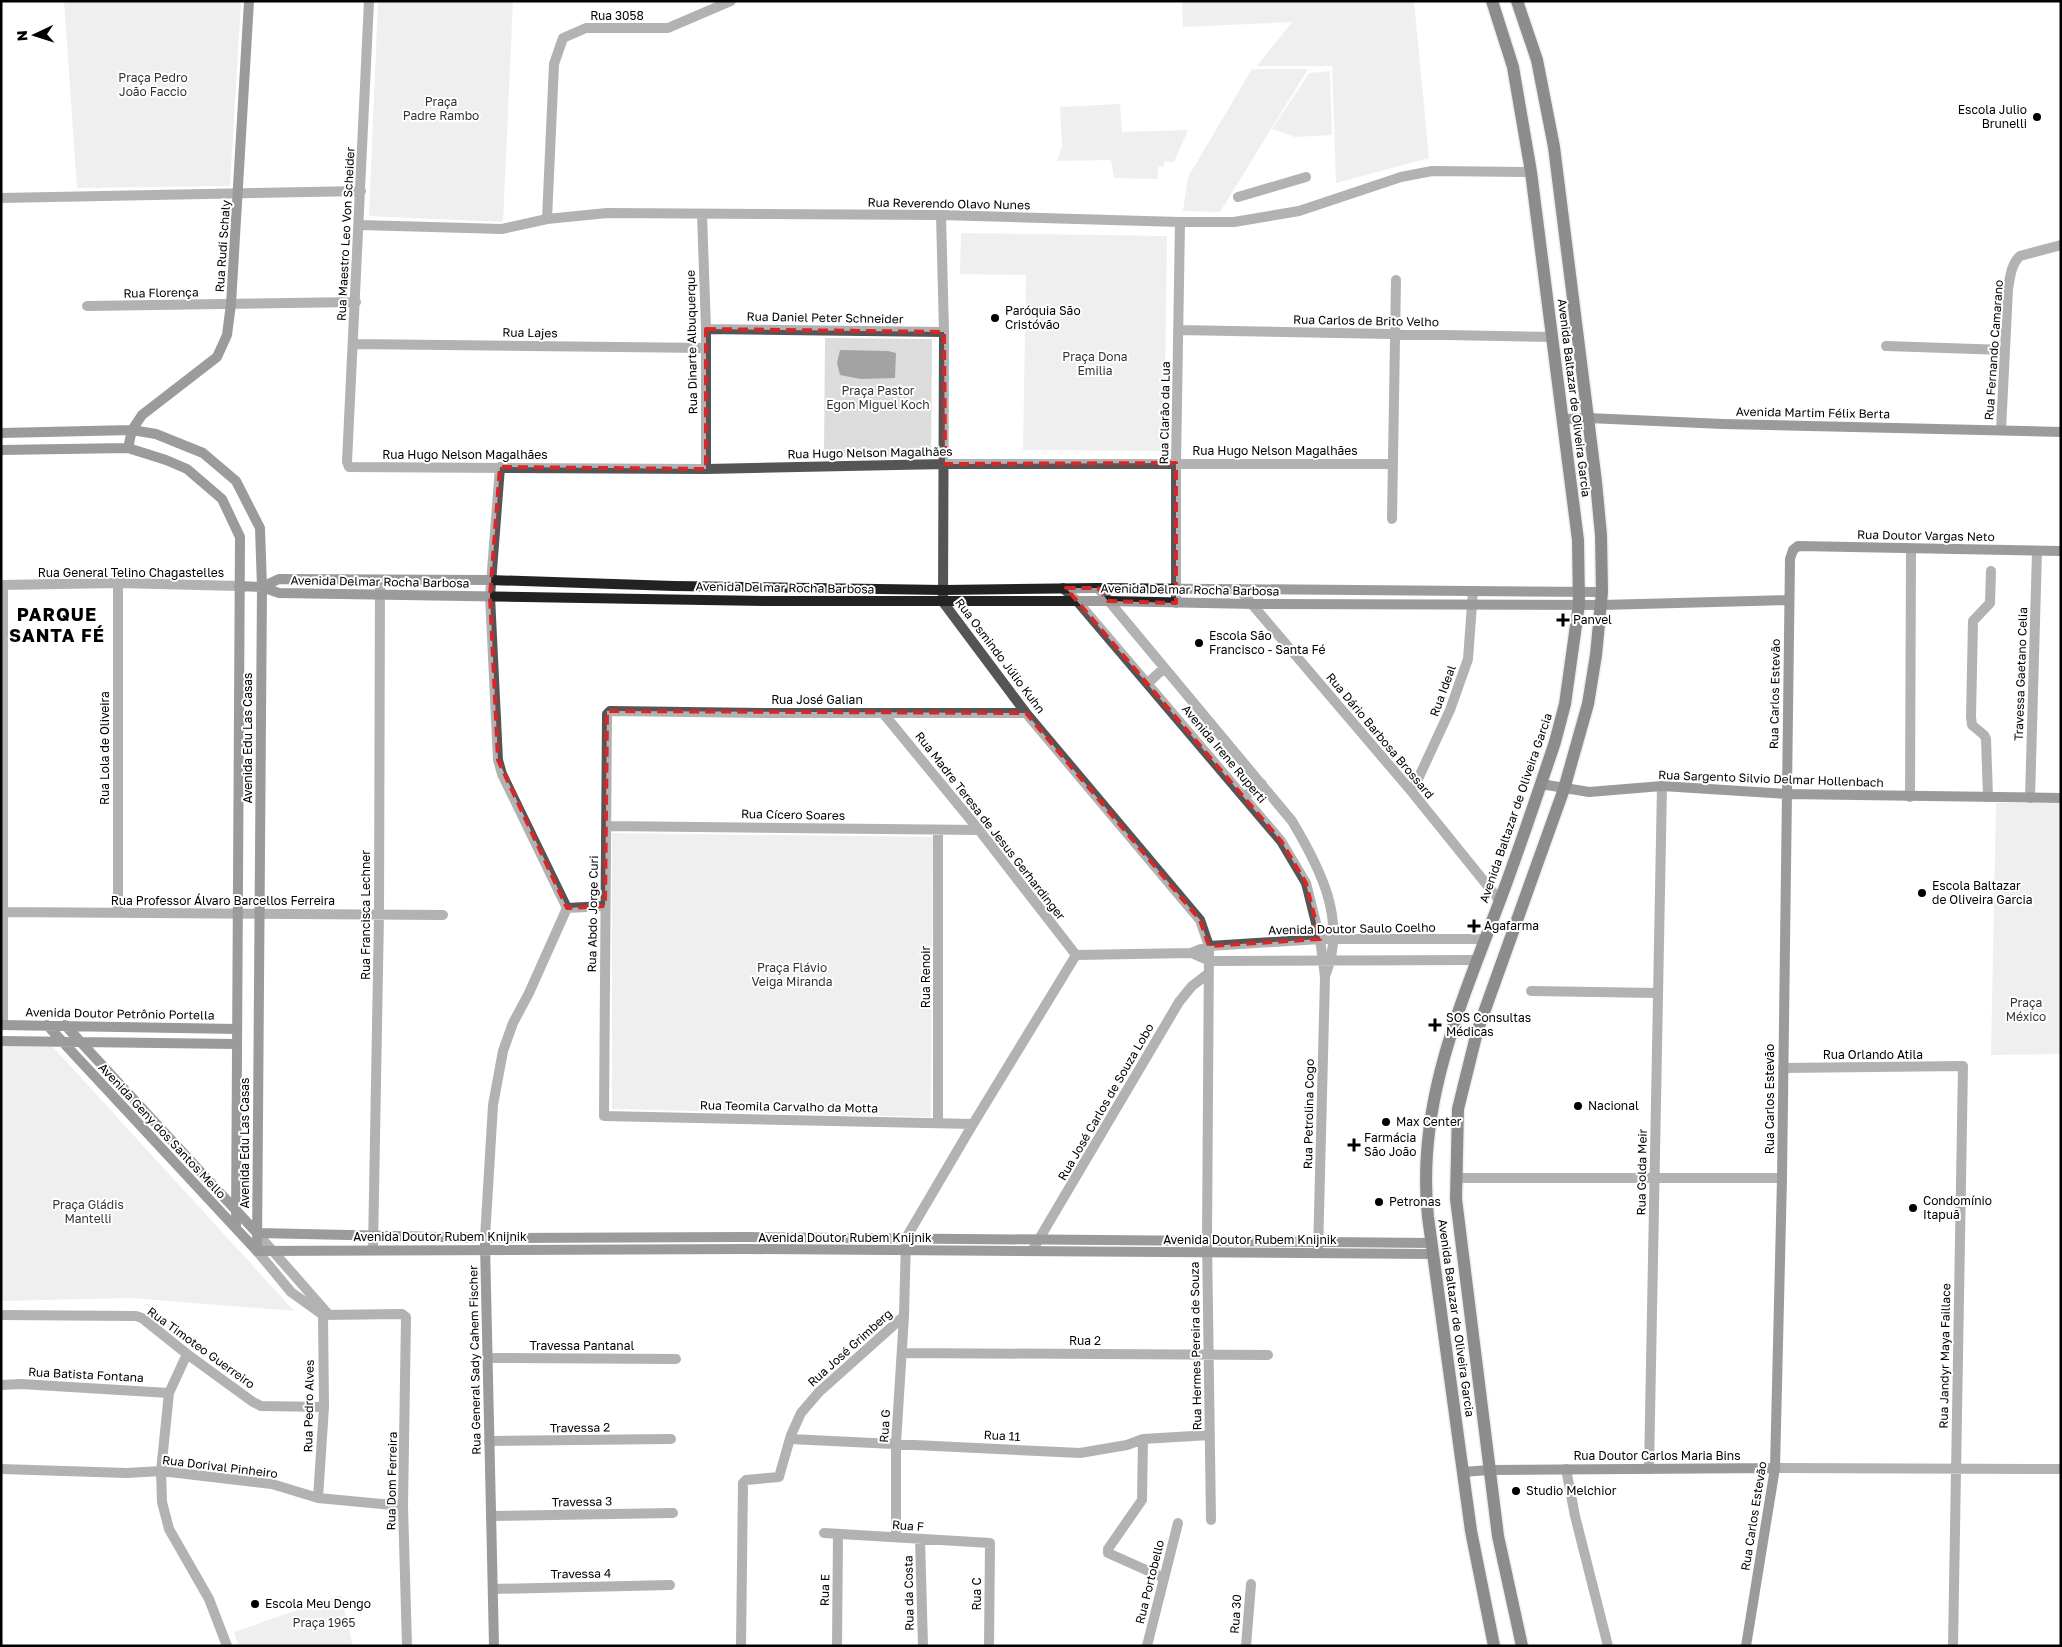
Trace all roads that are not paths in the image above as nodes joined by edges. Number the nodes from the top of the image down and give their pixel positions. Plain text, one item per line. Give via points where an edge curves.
1 (249, 1) edge
2 (369, 1) edge
3 (730, 1) edge
4 (1492, 1) edge
5 (1517, 1) edge
6 (1531, 172) junction
7 (1306, 177) dead end
8 (361, 191) junction
9 (238, 194) junction
10 (1238, 197) dead end
11 (1, 198) edge
12 (702, 214) junction
13 (941, 215) junction
14 (547, 219) junction
15 (1180, 222) junction
16 (360, 225) junction
17 (2061, 246) edge
18 (1396, 280) dead end
19 (356, 302) junction
20 (231, 304) junction
21 (87, 306) dead end
22 (706, 329) junction
23 (1179, 330) junction
24 (944, 332) junction
25 (1395, 334) junction
26 (1553, 337) junction
27 (354, 344) junction
28 (1886, 346) dead end
29 (706, 348) junction
30 (2005, 350) junction
31 (1588, 418) junction
32 (1564, 419) junction
33 (132, 430) junction
34 (2001, 430) junction
35 (2061, 432) edge
36 (1, 433) edge
37 (128, 448) junction
38 (1, 450) edge
39 (1176, 463) junction
40 (944, 464) junction
41 (1391, 464) junction
42 (349, 467) joint
43 (500, 467) junction
44 (706, 469) junction
45 (1392, 519) dead end
46 (1911, 549) junction
47 (1793, 550) joint
48 (2037, 551) junction
49 (2061, 551) edge
50 (1991, 571) dead end
51 (380, 580) junction
52 (490, 580) junction
53 (118, 583) junction
54 (2, 585) edge
55 (240, 586) junction
56 (262, 587) junction
57 (1063, 588) junction
58 (1098, 588) junction
59 (1239, 589) junction
60 (944, 590) junction
61 (1175, 590) junction
62 (1472, 591) junction
63 (380, 594) junction
64 (490, 596) junction
65 (1580, 598) junction
66 (1602, 598) junction
67 (1108, 600) junction
68 (1788, 600) junction
69 (1077, 601) junction
70 (943, 602) junction
71 (1176, 603) junction
72 (1472, 603) junction
73 (1254, 604) junction
74 (1164, 668) junction
75 (1148, 683) junction
76 (608, 712) joint
77 (883, 712) junction
78 (1026, 713) junction
79 (1262, 784) junction
80 (1541, 784) junction
81 (1662, 786) junction
82 (1564, 789) junction
83 (1412, 792) junction
84 (1786, 794) junction
85 (1244, 797) junction
86 (1910, 797) junction
87 (1988, 797) junction
88 (2030, 798) junction
89 (2061, 798) edge
90 (607, 826) junction
91 (938, 830) junction
92 (979, 830) junction
93 (1500, 901) junction
94 (605, 906) junction
95 (567, 908) junction
96 (2, 912) edge
97 (118, 913) junction
98 (238, 913) junction
99 (259, 913) junction
100 (379, 915) junction
101 (443, 915) dead end
102 (1320, 939) junction
103 (1333, 939) junction
104 (1485, 940) junction
105 (1209, 946) junction
106 (1191, 953) junction
107 (1076, 956) junction
108 (1332, 959) junction
109 (1321, 960) junction
110 (1478, 960) junction
111 (1210, 961) junction
112 (1209, 973) junction
113 (1325, 977) junction
114 (1531, 991) dead end
115 (1658, 993) junction
116 (2, 1025) edge
117 (47, 1025) junction
118 (65, 1025) junction
119 (238, 1029) junction
120 (1, 1041) edge
121 (60, 1041) junction
122 (79, 1041) junction
123 (237, 1044) junction
124 (1963, 1066) joint
125 (1783, 1068) junction
126 (604, 1116) joint
127 (938, 1123) junction
128 (972, 1124) junction
129 (1654, 1177) junction
130 (1456, 1178) junction
131 (1782, 1178) junction
132 (236, 1208) junction
133 (236, 1227) junction
134 (257, 1233) junction
135 (373, 1237) junction
136 (746, 1237) junction
137 (485, 1238) junction
138 (626, 1238) junction
139 (906, 1238) junction
140 (1039, 1240) junction
141 (1206, 1240) junction
142 (1318, 1241) junction
143 (1432, 1248) junction
144 (373, 1249) junction
145 (626, 1249) junction
146 (746, 1249) junction
147 (485, 1250) junction
148 (906, 1250) junction
149 (258, 1251) junction
150 (271, 1251) junction
151 (1032, 1252) junction
152 (1207, 1252) junction
153 (1318, 1253) junction
154 (1, 1315) edge
155 (326, 1315) junction
156 (904, 1316) junction
157 (902, 1353) junction
158 (1209, 1353) junction
159 (187, 1354) junction
160 (1268, 1355) dead end
161 (488, 1358) junction
162 (676, 1359) dead end
163 (1, 1385) edge
164 (169, 1393) junction
165 (324, 1407) junction
166 (1210, 1435) junction
167 (672, 1439) dead end
168 (790, 1439) junction
169 (1143, 1439) junction
170 (489, 1441) junction
171 (896, 1443) junction
172 (1775, 1468) junction
173 (1956, 1468) junction
174 (2061, 1468) edge
175 (1, 1469) edge
176 (1566, 1469) junction
177 (1649, 1469) junction
178 (1489, 1470) junction
179 (161, 1471) junction
180 (1463, 1472) junction
181 (318, 1498) junction
182 (403, 1506) junction
183 (673, 1513) dead end
184 (491, 1516) junction
185 (1211, 1520) dead end
186 (1178, 1523) dead end
187 (824, 1533) dead end
188 (838, 1535) junction
189 (896, 1537) junction
190 (920, 1539) junction
191 (990, 1543) joint
192 (1164, 1578) junction
193 (1251, 1584) dead end
194 (670, 1585) dead end
195 (493, 1589) junction
196 (226, 1646) edge
197 (407, 1646) edge
198 (494, 1646) edge
199 (741, 1646) edge
200 (837, 1646) edge
201 (923, 1646) edge
202 (989, 1646) edge
203 (1147, 1646) edge
204 (1246, 1646) edge
205 (1494, 1646) edge
206 (1522, 1646) edge
207 (1608, 1646) edge
208 (1746, 1646) edge
209 (1953, 1646) edge

1 - 9 street, Rua Rudi Schaly
2 - 8 street, Rua Maestro Leo Von Scheider
3 - 14 street, Rua 3058 via 668,28 586,28 563,38 554,64
4 - 6 main road, Avenida Baltazar de Oliveira Garcia via 1513,67
5 - 31 main road, Avenida Baltazar de Oliveira Garcia via 1537,60 1554,147
6 - 15 street, Rua Reverendo Olavo Nunes via 1432,171 1401,177 1300,211 1234,222
6 - 26 main road, Avenida Baltazar de Oliveira Garcia
7 - 10 street
8 - 9 street
8 - 16 street, Rua Maestro Leo Von Scheider
9 - 11 street
9 - 20 street, Rua Rudi Schaly
12 - 13 street, Rua Reverendo Olavo Nunes
12 - 14 street, Rua Reverendo Olavo Nunes via 607,213
12 - 22 street, Rua Dinarte Albuquerque
13 - 15 street, Rua Reverendo Olavo Nunes
13 - 24 street, Rua Osmindo Júlio Kuhn
14 - 16 street, Rua Reverendo Olavo Nunes via 502,229
15 - 23 street, Rua Clarão da Lua
16 - 19 street, Rua Maestro Leo Von Scheider
17 - 30 street, Rua Fernando Camarano via 2020,256 2016,260 2008,289
18 - 25 street
19 - 20 street, Rua Florença
19 - 27 street, Rua Maestro Leo Von Scheider
20 - 21 street, Rua Florença
20 - 33 street, Rua Rudi Schaly via 227,335 217,357 142,415
22 - 24 street, Rua Daniel Peter Schneider
22 - 29 street, Rua Dinarte Albuquerque
23 - 25 street, Rua Carlos de Brito Velho
23 - 39 street, Rua Clarão da Lua
24 - 40 street, Rua Osmindo Júlio Kuhn
25 - 26 street, Rua Carlos de Brito Velho
25 - 41 street
26 - 32 main road, Avenida Baltazar de Oliveira Garcia
27 - 29 street, Rua Lajes
27 - 42 street, Rua Maestro Leo Von Scheider
28 - 30 street
29 - 44 street, Rua Dinarte Albuquerque
30 - 34 street, Rua Fernando Camarano
31 - 32 street, Avenida Martim Félix Berta
31 - 34 street, Avenida Martim Félix Berta
31 - 66 main road, Avenida Baltazar de Oliveira Garcia via 1601,535
32 - 65 main road, Avenida Baltazar de Oliveira Garcia via 1578,540
33 - 36 street, Avenida Edu Las Casas
33 - 37 street, Rua Rudi Schaly
33 - 56 street, Avenida Edu Las Casas via 184,443 203,453 236,481 260,528
34 - 35 street, Avenida Martim Félix Berta
37 - 38 street, Avenida Edu Las Casas
37 - 55 street, Avenida Edu Las Casas via 187,469 222,499 240,537
39 - 40 street, Rua Hugo Nelson Magalhães
39 - 41 street, Rua Hugo Nelson Magalhães
39 - 61 street, Rua Clarão da Lua
40 - 44 street, Rua Hugo Nelson Magalhães
40 - 60 street, Rua Osmindo Júlio Kuhn
41 - 45 street
42 - 43 street, Rua Hugo Nelson Magalhães
43 - 44 street, Rua Hugo Nelson Magalhães
43 - 52 street
46 - 47 street, Rua Doutor Vargas Neto via 1798,546
46 - 48 street, Rua Doutor Vargas Neto
46 - 86 street
47 - 68 street, Rua Carlos Estevão
48 - 49 street, Rua Doutor Vargas Neto
48 - 88 street, Travessa Gaetano Celia
50 - 87 street via 1990,603 1973,621 1971,717 1972,725 1986,739
51 - 52 street, Avenida Delmar Rocha Barbosa
51 - 56 street, Avenida Delmar Rocha Barbosa via 279,579
51 - 63 street, Rua Francisca Lechner
52 - 60 street, Avenida Delmar Rocha Barbosa
52 - 64 street
53 - 54 street, Rua General Telino Chagastelles
53 - 55 street, Rua General Telino Chagastelles
53 - 97 street, Rua Lola de Oliveira
54 - 96 street
55 - 56 street, Rua General Telino Chagastelles
55 - 98 street, Avenida Edu Las Casas
56 - 63 street, Avenida Delmar Rocha Barbosa via 279,593
56 - 99 street, Avenida Edu Las Casas
57 - 58 street, Avenida Delmar Rocha Barbosa
57 - 60 street, Avenida Delmar Rocha Barbosa
57 - 69 street, Avenida Irene Ruperti
58 - 61 street, Avenida Delmar Rocha Barbosa
58 - 67 street, Avenida Irene Ruperti
59 - 61 street, Avenida Delmar Rocha Barbosa
59 - 62 street, Avenida Delmar Rocha Barbosa
59 - 73 street, Rua Dário Barbosa Brossard
60 - 70 street, Rua Osmindo Júlio Kuhn
61 - 71 street, Rua Clarão da Lua
62 - 65 street, Avenida Delmar Rocha Barbosa
62 - 72 street, Rua Ideal
63 - 64 street, Avenida Delmar Rocha Barbosa
63 - 100 street, Rua Francisca Lechner
64 - 70 street, Avenida Delmar Rocha Barbosa
64 - 95 street via 498,760
65 - 66 street, Avenida Delmar Rocha Barbosa
65 - 72 street, Avenida Delmar Rocha Barbosa
65 - 80 main road, Avenida Baltazar de Oliveira Garcia via 1565,704
66 - 68 street, Avenida Delmar Rocha Barbosa
66 - 82 main road, Avenida Baltazar de Oliveira Garcia via 1588,704
67 - 69 street, Avenida Delmar Rocha Barbosa
67 - 71 street, Avenida Delmar Rocha Barbosa
67 - 74 street, Avenida Irene Ruperti
68 - 84 street, Rua Carlos Estevão
69 - 70 street, Avenida Delmar Rocha Barbosa
69 - 75 street, Avenida Irene Ruperti
70 - 78 street, Rua Osmindo Júlio Kuhn
71 - 73 street, Avenida Delmar Rocha Barbosa
72 - 73 street, Avenida Delmar Rocha Barbosa
72 - 83 street, Rua Ideal via 1468,659 1450,710
73 - 83 street, Rua Dário Barbosa Brossard
74 - 75 street
74 - 79 street, Avenida Irene Ruperti
75 - 85 street, Avenida Irene Ruperti
76 - 77 street, Rua José Galian
76 - 90 street, Rua Abdo Jorge Curi
77 - 78 street, Rua José Galian
77 - 92 street, Rua Madre Teresa de Jesus Gerhardinger
78 - 105 street, Rua Osmindo Júlio Kuhn via 1200,920
79 - 85 street
79 - 103 street, Avenida Irene Ruperti via 1292,821 1320,870 1327,889
80 - 82 street, Rua Sargento Silvio Delmar Hollenbach
80 - 93 main road, Avenida Baltazar de Oliveira Garcia
81 - 82 street, Rua Sargento Silvio Delmar Hollenbach via 1589,792
81 - 84 street, Rua Sargento Silvio Delmar Hollenbach
81 - 115 street, Rua Golda Meir
82 - 130 main road, Avenida Baltazar de Oliveira Garcia via 1477,1032 1458,1109
83 - 93 street, Rua Dário Barbosa Brossard
84 - 86 street, Rua Sargento Silvio Delmar Hollenbach
84 - 125 street, Rua Carlos Estevão
85 - 102 street, Avenida Irene Ruperti via 1281,841 1306,883
86 - 87 street, Rua Sargento Silvio Delmar Hollenbach
87 - 88 street, Rua Sargento Silvio Delmar Hollenbach
88 - 89 street, Rua Sargento Silvio Delmar Hollenbach
90 - 91 street, Rua Cícero Soares
90 - 94 street, Rua Abdo Jorge Curi
91 - 92 street, Rua Cícero Soares
91 - 127 street, Rua Renoir
92 - 107 street, Rua Madre Teresa de Jesus Gerhardinger
93 - 104 main road, Avenida Baltazar de Oliveira Garcia
94 - 95 street
94 - 126 street, Rua Abdo Jorge Curi
95 - 137 street, Rua General Sady Cahem Fischer via 503,1051 493,1105
96 - 97 street, Rua Professor Álvaro Barcellos Ferreira
96 - 116 street
97 - 98 street, Rua Professor Álvaro Barcellos Ferreira
98 - 99 street, Rua Professor Álvaro Barcellos Ferreira
98 - 119 street, Avenida Edu Las Casas
99 - 100 street, Rua Professor Álvaro Barcellos Ferreira
99 - 134 street, Avenida Edu Las Casas
100 - 101 street, Rua Professor Álvaro Barcellos Ferreira
100 - 135 street, Rua Francisca Lechner
102 - 103 street, Avenida Doutor Saulo Coelho
102 - 105 street, Avenida Doutor Saulo Coelho
102 - 109 street, Avenida Irene Ruperti
103 - 104 street, Avenida Doutor Saulo Coelho
103 - 108 street, Avenida Irene Ruperti
104 - 110 main road, Avenida Baltazar de Oliveira Garcia
105 - 106 street, Avenida Doutor Saulo Coelho
105 - 111 street, Rua Osmindo Júlio Kuhn
106 - 107 street, Avenida Doutor Saulo Coelho
106 - 111 street, Avenida Doutor Saulo Coelho
107 - 128 street
108 - 109 street, Avenida Doutor Saulo Coelho
108 - 110 street, Avenida Doutor Saulo Coelho
108 - 113 street, Rua Petrolina Cogo
109 - 111 street, Avenida Doutor Saulo Coelho
109 - 113 street, Rua Petrolina Cogo
110 - 143 main road, Avenida Baltazar de Oliveira Garcia via 1452,1030 1432,1101 1425,1165
111 - 112 street, Rua Hermes Pereira de Souza
112 - 140 street, Rua José Carlos de Souza Lobo via 1179,1002
112 - 141 street, Rua Hermes Pereira de Souza
113 - 142 street, Rua Petrolina Cogo
114 - 115 street
115 - 129 street, Rua Golda Meir
116 - 117 street, Avenida Doutor Petrônio Portella
117 - 118 street, Avenida Doutor Petrônio Portella
117 - 121 street, Avenida Geny dos Santos Mello
118 - 119 street, Avenida Doutor Petrônio Portella
118 - 122 street, Avenida Geny dos Santos Mello
119 - 123 street, Avenida Edu Las Casas
120 - 121 street
121 - 122 street
121 - 133 street, Avenida Geny dos Santos Mello
122 - 123 street
122 - 132 street, Avenida Geny dos Santos Mello
123 - 132 street, Avenida Edu Las Casas
124 - 125 street, Rua Orlando Atila
124 - 173 street, Rua Jandyr Maya Faillace
125 - 131 street, Rua Carlos Estevão
126 - 127 street, Rua Teomila Carvalho da Motta
127 - 128 street, Rua Teomila Carvalho da Motta
128 - 139 street
129 - 130 street
129 - 131 street
129 - 177 street, Rua Golda Meir
130 - 178 main road, Avenida Baltazar de Oliveira Garcia
131 - 172 street, Rua Carlos Estevão
132 - 133 street, Avenida Edu Las Casas
132 - 134 street, Avenida Geny dos Santos Mello
133 - 149 street, Avenida Geny dos Santos Mello
134 - 135 street, Avenida Doutor Rubem Knijnik
134 - 149 street, Avenida Edu Las Casas
134 - 150 street, Avenida Geny dos Santos Mello
135 - 137 street, Avenida Doutor Rubem Knijnik
135 - 144 street, Rua Francisca Lechner
136 - 138 street, Avenida Doutor Rubem Knijnik
136 - 139 street, Avenida Doutor Rubem Knijnik
136 - 146 street
137 - 138 street, Avenida Doutor Rubem Knijnik
137 - 147 street, Rua General Sady Cahem Fischer
138 - 145 street
139 - 140 street, Avenida Doutor Rubem Knijnik
139 - 148 street, Rua José Grimberg
140 - 141 street, Avenida Doutor Rubem Knijnik
140 - 151 street, Rua José Carlos de Souza Lobo
141 - 142 street, Avenida Doutor Rubem Knijnik
141 - 152 street, Rua Hermes Pereira de Souza
142 - 143 street, Avenida Doutor Rubem Knijnik
142 - 153 street, Rua Petrolina Cogo
143 - 153 street, Avenida Doutor Rubem Knijnik
143 - 180 main road, Avenida Baltazar de Oliveira Garcia
144 - 147 street, Avenida Doutor Rubem Knijnik
144 - 150 street, Avenida Doutor Rubem Knijnik
145 - 146 street, Avenida Doutor Rubem Knijnik
145 - 147 street, Avenida Doutor Rubem Knijnik
146 - 148 street, Avenida Doutor Rubem Knijnik
147 - 161 street, Rua General Sady Cahem Fischer
148 - 151 street, Avenida Doutor Rubem Knijnik
148 - 156 street, Rua José Grimberg
149 - 150 street, Avenida Doutor Rubem Knijnik
149 - 155 street, Avenida Geny dos Santos Mello via 291,1292
150 - 155 street, Avenida Geny dos Santos Mello
151 - 152 street, Avenida Doutor Rubem Knijnik
152 - 153 street, Avenida Doutor Rubem Knijnik
152 - 158 street, Rua Hermes Pereira de Souza
154 - 159 street, Rua Timoteo Guerreiro via 136,1316
155 - 165 street, Rua Pedro Alves
155 - 182 street, Rua Dom Ferreira via 402,1314 406,1317
156 - 157 street, Rua G
156 - 168 street, Rua José Grimberg via 819,1392 801,1413
157 - 158 street, Rua 2
157 - 171 street, Rua G
158 - 160 street, Rua 2
158 - 166 street, Rua Hermes Pereira de Souza
159 - 164 street
159 - 165 street, Rua Timoteo Guerreiro via 261,1406
161 - 162 street, Travessa Pantanal
161 - 170 street, Rua General Sady Cahem Fischer
163 - 164 street, Rua Batista Fontana
164 - 179 street
165 - 181 street, Rua Pedro Alves
166 - 169 street, Rua 11
166 - 185 street, Rua Hermes Pereira de Souza
167 - 170 street, Travessa 2
168 - 171 street, Rua 11
168 - 199 street, Rua José Grimberg via 780,1477 746,1480 742,1487
169 - 171 street, Rua 11 via 1080,1453
169 - 192 street via 1142,1500 1108,1553
170 - 184 street, Rua General Sady Cahem Fischer
171 - 189 street, Rua G
172 - 173 street, Rua Doutor Carlos Maria Bins
172 - 177 street, Rua Doutor Carlos Maria Bins
172 - 208 street, Rua Carlos Estevão
173 - 174 street, Rua Doutor Carlos Maria Bins
173 - 209 street, Rua Jandyr Maya Faillace
175 - 179 street, Rua Dorival Pinheiro
176 - 177 street, Rua Doutor Carlos Maria Bins
176 - 178 street, Rua Doutor Carlos Maria Bins
176 - 207 street
178 - 180 street, Rua Doutor Carlos Maria Bins
178 - 206 main road, Avenida Baltazar de Oliveira Garcia via 1498,1536
179 - 181 street, Rua Dorival Pinheiro via 272,1484
179 - 196 street via 162,1502 170,1529 209,1599
180 - 205 main road, Avenida Baltazar de Oliveira Garcia
181 - 182 street, Rua Dorival Pinheiro
182 - 197 street, Rua Dom Ferreira
183 - 184 street, Travessa 3
184 - 195 street, Rua General Sady Cahem Fischer
186 - 192 street, Rua Portobello
187 - 188 street, Rua F
188 - 189 street, Rua F
188 - 200 street, Rua E
189 - 190 street, Rua F
190 - 191 street, Rua F
190 - 201 street, Rua da Costa
191 - 202 street, Rua C
192 - 203 street, Rua Portobello
193 - 204 street, Rua 30
194 - 195 street, Travessa 4
195 - 198 street, Rua General Sady Cahem Fischer

